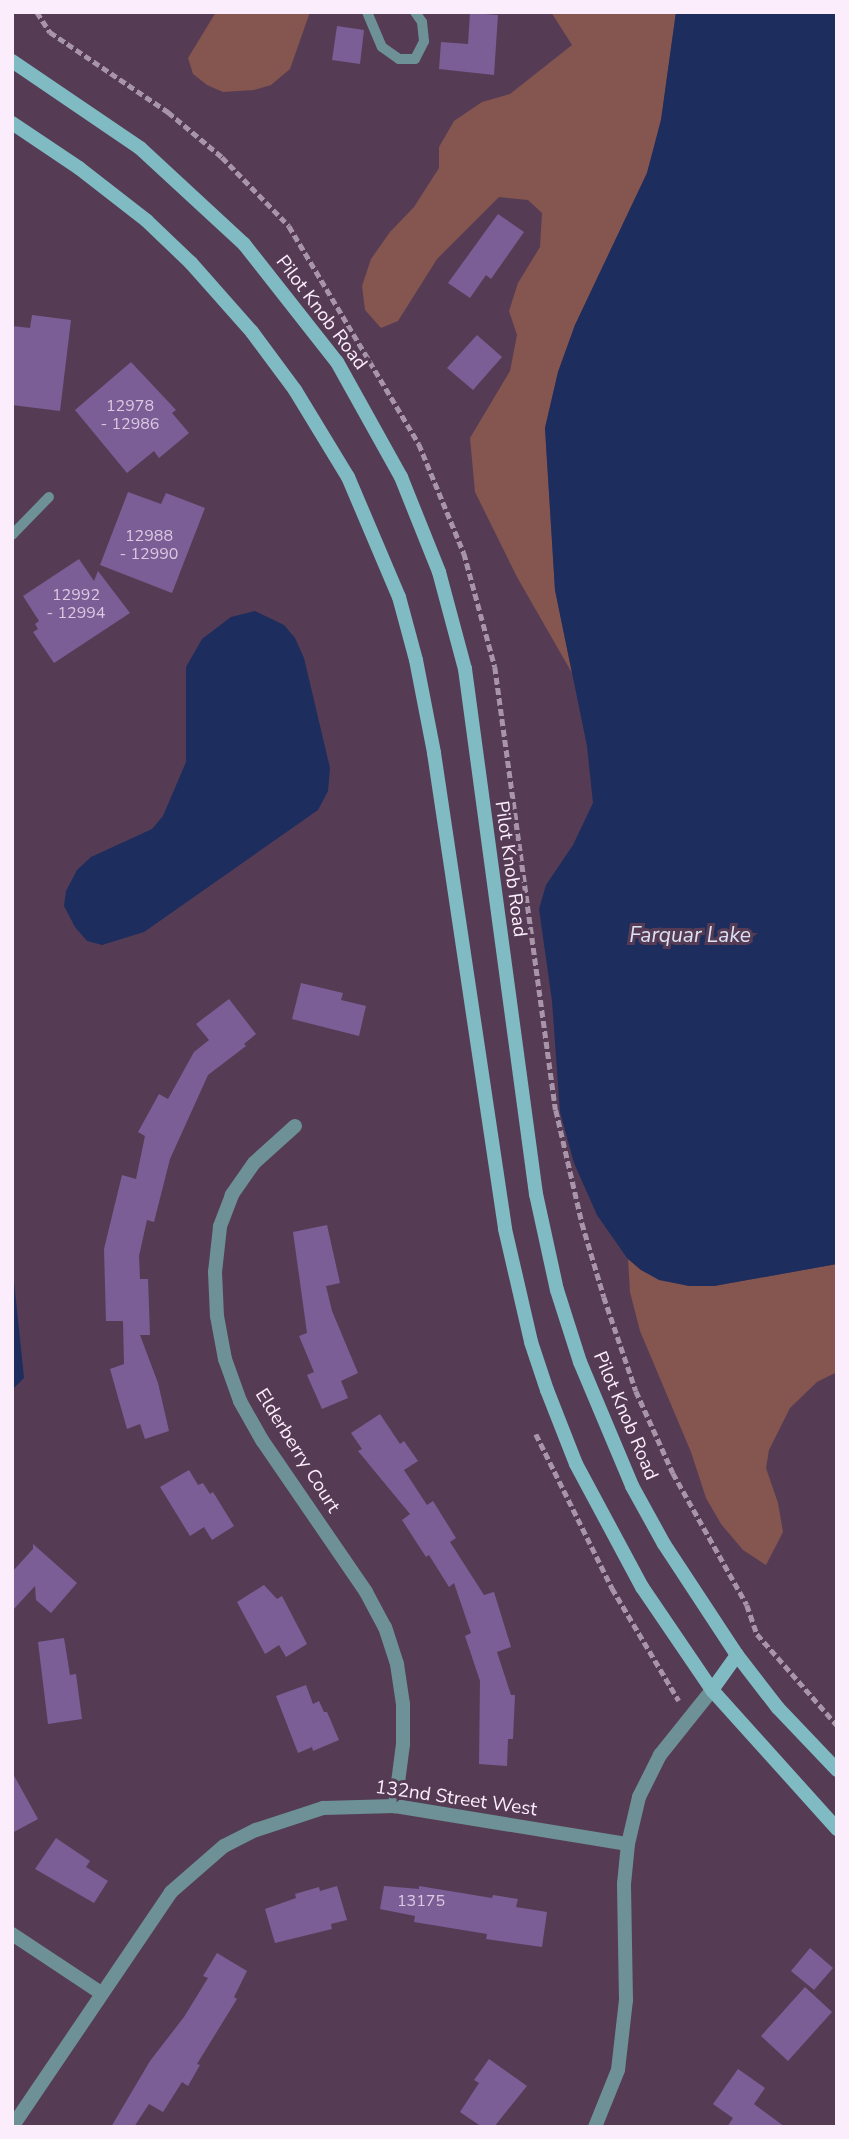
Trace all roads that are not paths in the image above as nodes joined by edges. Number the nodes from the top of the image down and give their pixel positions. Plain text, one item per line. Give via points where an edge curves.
1 (367, 12) edge
2 (415, 12) edge
3 (12, 61) edge
4 (12, 123) edge
5 (49, 498) dead end
6 (12, 535) edge
7 (295, 1126) dead end
8 (737, 1655) junction
9 (712, 1690) junction
10 (837, 1770) edge
11 (395, 1806) junction
12 (837, 1829) edge
13 (628, 1844) junction
14 (12, 1934) edge
15 (101, 1993) junction
16 (12, 2127) edge
17 (595, 2127) edge

1 - 2 lane via 382,47 399,59 415,59 424,41 422,22
3 - 8 main road, Pilot Knob Road via 140,148 229,228 337,362 401,477 439,572 464,669 526,1135 557,1290 580,1362 632,1486
4 - 9 main road via 79,167 191,263 295,390 348,477 399,597 416,660 505,1229 531,1342 576,1464 607,1527
5 - 6 lane
7 - 11 street, Elderberry Court via 254,1163 232,1195 220,1227 217,1316 225,1359 240,1401 385,1627 403,1704
8 - 9 main road
8 - 10 main road, Pilot Knob Road via 778,1708
9 - 12 main road
9 - 13 street via 660,1755 639,1797
11 - 13 street, 132nd Street West
11 - 15 street, 132nd Street West via 323,1808 256,1829 225,1846 171,1892
13 - 17 street via 626,2000 618,2070
14 - 15 street
15 - 16 street, 132nd Street West

